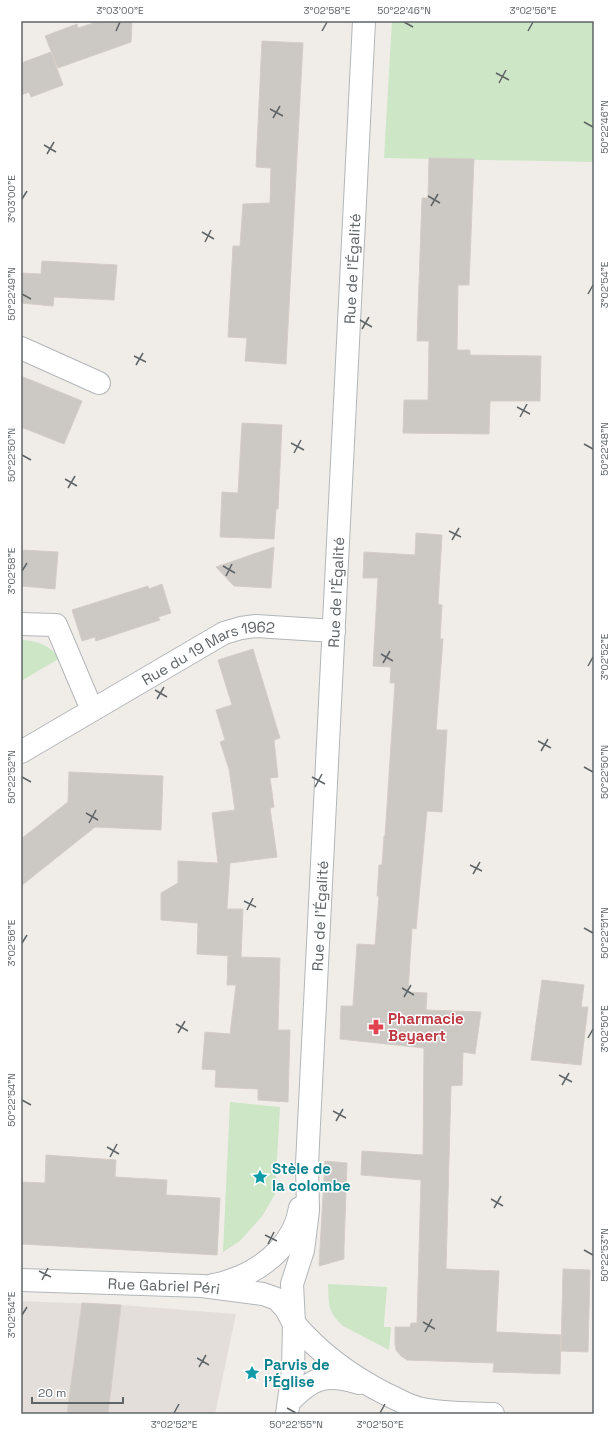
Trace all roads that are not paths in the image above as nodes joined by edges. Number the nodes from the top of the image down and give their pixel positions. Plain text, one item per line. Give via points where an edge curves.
1 (364, 21) edge
2 (21, 348) edge
3 (99, 383) dead end
4 (21, 624) edge
5 (334, 631) junction
6 (92, 710) junction
7 (21, 752) edge
8 (307, 1164) junction
9 (21, 1280) edge
10 (202, 1286) junction
11 (294, 1323) junction
12 (374, 1387) junction
13 (288, 1408) edge
14 (493, 1414) edge

1 - 5 street, Rue de l'Égalité
2 - 3 street
4 - 6 street via 56,625
5 - 6 street, Rue du 19 Mars 1962 via 256,626 224,633
5 - 8 street, Rue de l'Égalité
6 - 7 street, Rue du 19 Mars 1962
8 - 10 street, Rue de l'Égalité via 299,1216 281,1247 268,1261 248,1273 226,1282
8 - 11 street, Rue de l'Égalité via 308,1210 305,1235 292,1284
9 - 10 street, Rue Gabriel Péri
10 - 11 street, Rue Gabriel Péri via 270,1296 282,1304
11 - 12 street, Rue Gabriel Péri via 327,1356
11 - 13 street, Rue de l'Égalité via 293,1370
12 - 13 street via 338,1377 313,1381
12 - 14 street via 421,1409

